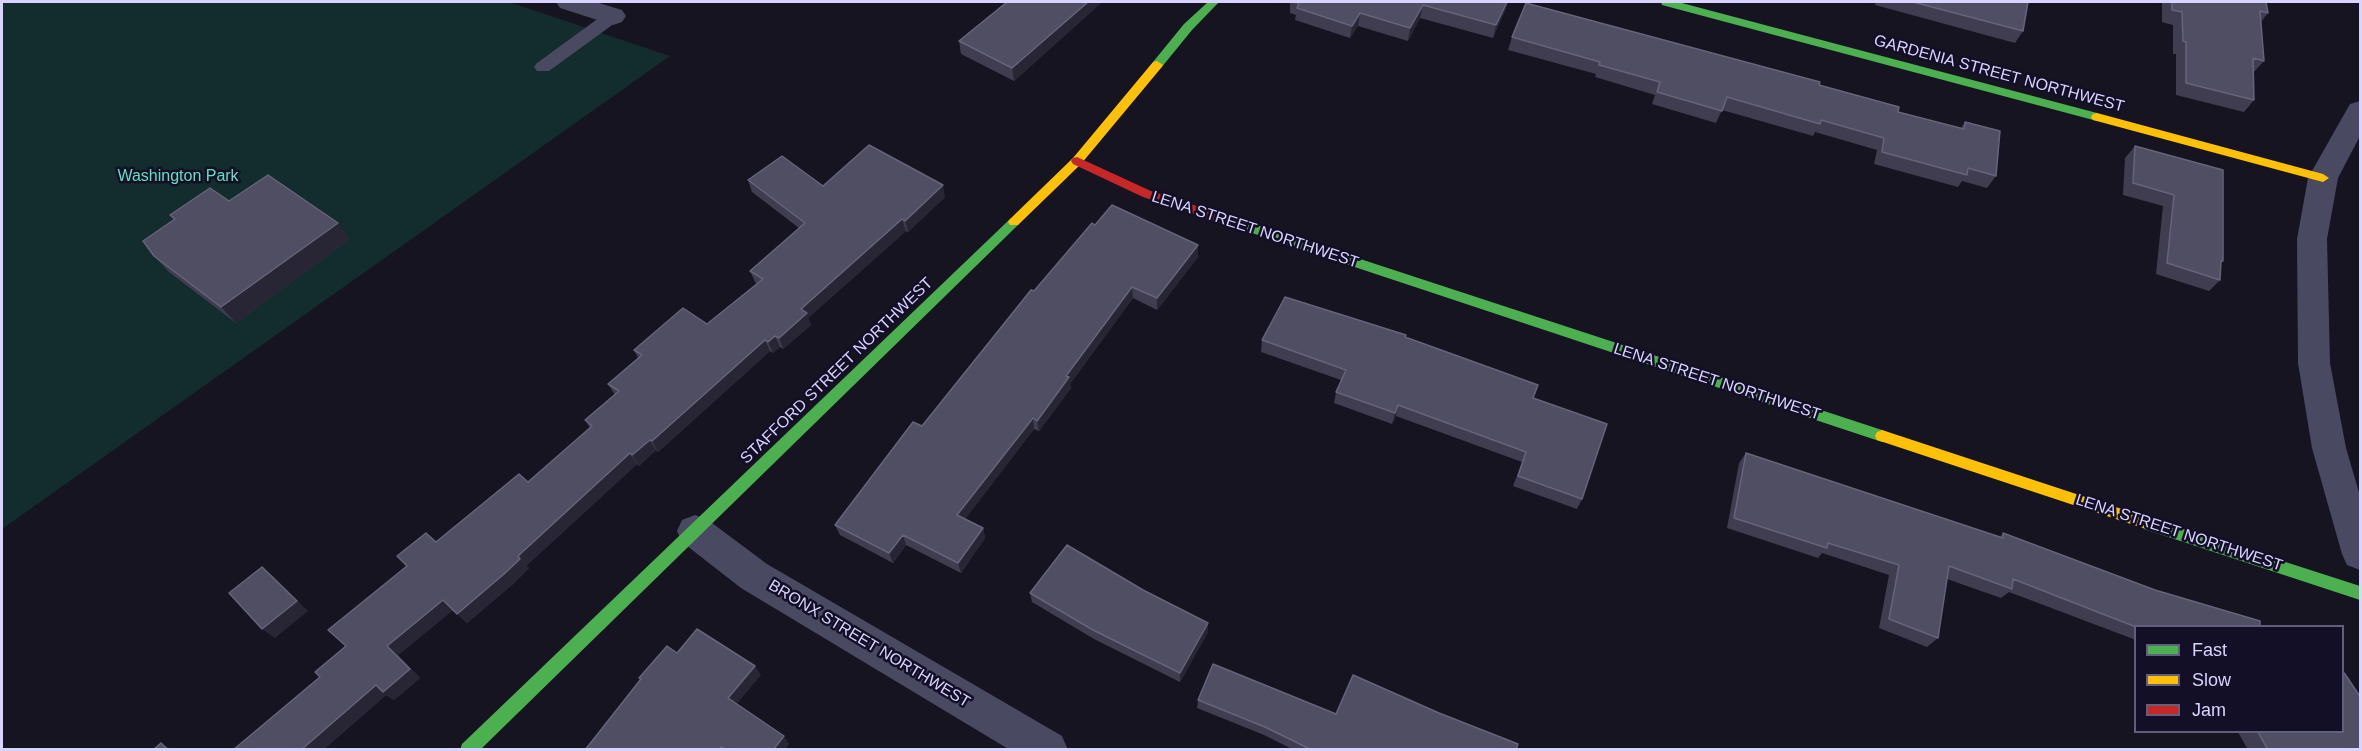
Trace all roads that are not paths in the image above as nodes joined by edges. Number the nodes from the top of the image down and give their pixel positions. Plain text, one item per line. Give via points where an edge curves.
1 (569, 2) edge
2 (1214, 2) edge
3 (1666, 2) edge
4 (613, 16) joint
5 (543, 67) dead end
6 (2361, 111) edge
7 (1077, 161) junction
8 (2323, 178) junction
9 (695, 531) junction
10 (2361, 554) edge
11 (2361, 593) edge
12 (468, 750) edge
13 (1048, 750) edge

1 - 4 street
2 - 7 street, STAFFORD STREET NORTHWEST via 1188,27
3 - 8 street, GARDENIA STREET NORTHWEST
4 - 5 lane
6 - 8 street
7 - 9 street, STAFFORD STREET NORTHWEST
7 - 11 street, LENA STREET NORTHWEST via 1147,194
8 - 10 street via 2312,239 2314,363 2329,448
9 - 12 street, STAFFORD STREET NORTHWEST
9 - 13 street, BRONX STREET NORTHWEST via 754,576

